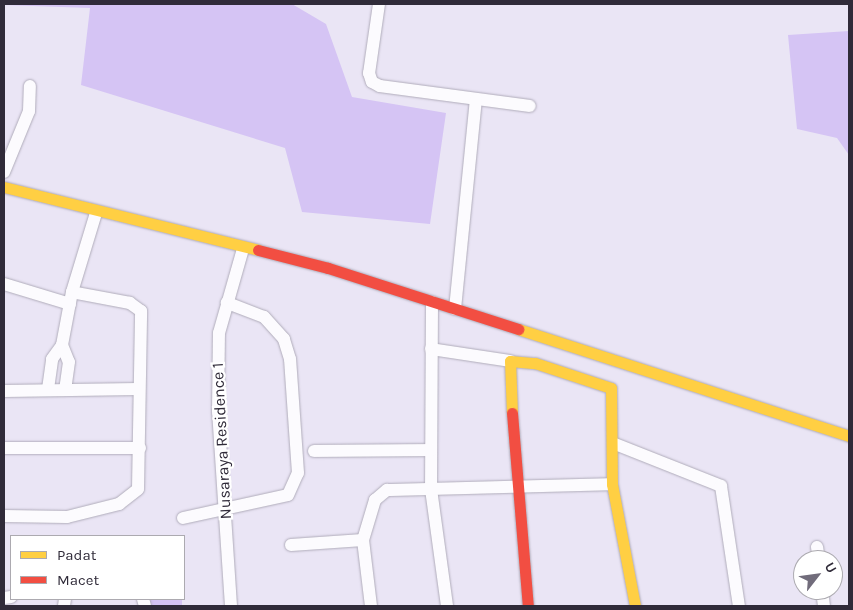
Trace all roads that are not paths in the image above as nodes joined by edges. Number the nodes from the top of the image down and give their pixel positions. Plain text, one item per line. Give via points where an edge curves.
1 (378, 4) edge
2 (30, 86) dead end
3 (476, 100) junction
4 (530, 106) dead end
5 (4, 172) edge
6 (4, 187) edge
7 (96, 212) junction
8 (243, 249) junction
9 (4, 284) edge
10 (71, 298) junction
11 (432, 302) junction
12 (227, 303) junction
13 (456, 309) junction
14 (62, 345) junction
15 (431, 349) junction
16 (510, 360) junction
17 (48, 389) junction
18 (66, 389) junction
19 (138, 389) junction
20 (4, 391) edge
21 (849, 436) edge
22 (615, 444) junction
23 (4, 448) edge
24 (140, 448) junction
25 (432, 450) junction
26 (314, 451) dead end
27 (612, 484) junction
28 (431, 488) junction
29 (515, 490) junction
30 (225, 509) junction
31 (4, 516) edge
32 (183, 518) dead end
33 (363, 540) junction
34 (291, 545) dead end
35 (817, 547) dead end
36 (817, 550) edge
37 (231, 606) edge
38 (371, 606) edge
39 (447, 606) edge
40 (528, 606) edge
41 (635, 606) edge
42 (739, 606) edge

1 - 3 street via 369,73 372,82
2 - 5 street via 29,111
3 - 4 street
3 - 13 street
6 - 7 street
7 - 8 street
7 - 10 street
8 - 11 street via 328,268
8 - 12 street, Nusaraya Residence 1
9 - 10 street
10 - 14 street
10 - 19 street via 130,303 141,311
11 - 13 street
11 - 15 street
12 - 30 street, Nusaraya Residence 1 via 219,333 218,412
12 - 30 street via 264,317 284,339 290,359 298,473 288,495
13 - 21 street
14 - 17 street via 52,359
14 - 18 street via 68,362
15 - 16 street
15 - 25 street
16 - 22 street via 534,363 607,383 614,393
16 - 29 street
17 - 18 street
17 - 20 street
18 - 19 street
19 - 24 street
22 - 27 street
22 - 42 street via 721,486
23 - 24 street
24 - 31 street via 138,489 127,500 66,517
25 - 26 street
25 - 28 street
27 - 29 street
27 - 41 street
28 - 29 street
28 - 33 street via 380,492
28 - 39 street
29 - 40 street
30 - 32 street
30 - 37 street, Nusaraya Residence 1
33 - 34 street
33 - 38 street
35 - 36 street

